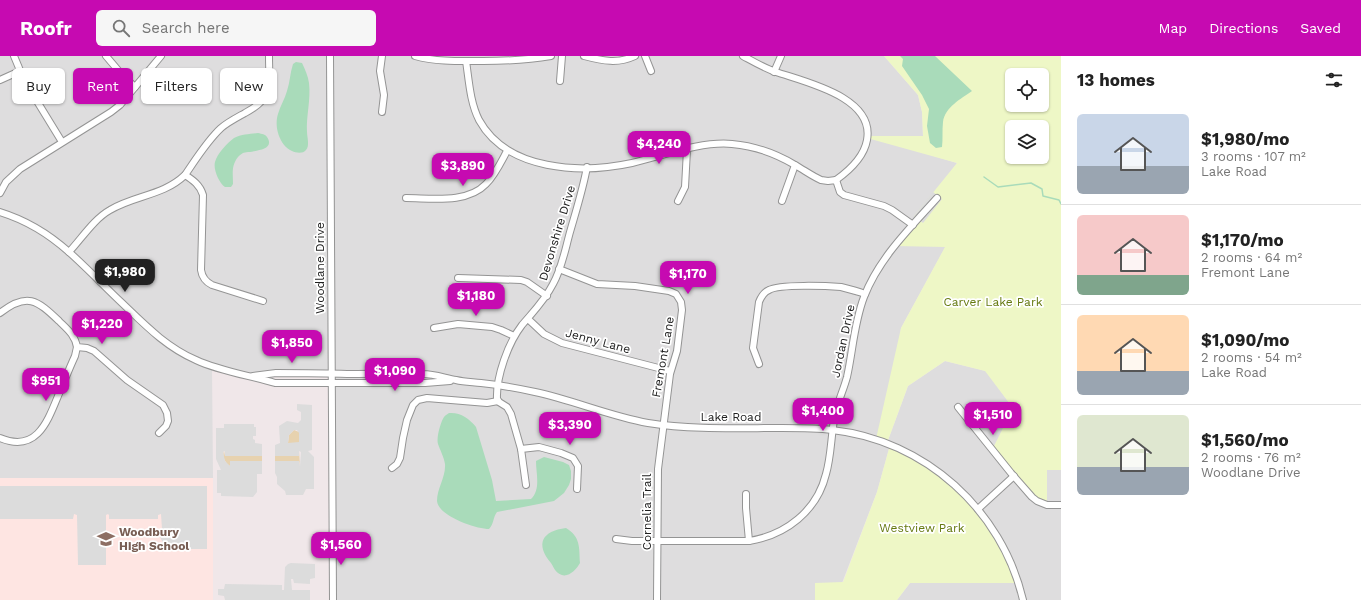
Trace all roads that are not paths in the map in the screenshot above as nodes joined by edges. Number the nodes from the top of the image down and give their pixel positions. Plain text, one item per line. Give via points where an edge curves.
1 (14, 56) edge
2 (106, 56) edge
3 (161, 56) edge
4 (269, 56) edge
5 (330, 56) edge
6 (382, 56) edge
7 (415, 56) edge
8 (551, 56) edge
9 (562, 56) edge
10 (584, 56) edge
11 (635, 56) edge
12 (645, 56) edge
13 (743, 56) edge
14 (781, 56) edge
15 (504, 58) edge
16 (466, 61) junction
17 (19, 68) edge
18 (651, 71) dead end
19 (774, 72) junction
20 (12, 75) edge
21 (0, 80) edge
22 (560, 81) dead end
23 (135, 86) junction
24 (40, 104) edge
25 (382, 112) dead end
26 (62, 142) junction
27 (686, 150) junction
28 (507, 151) junction
29 (795, 165) junction
30 (587, 167) junction
31 (185, 175) junction
32 (836, 180) junction
33 (0, 193) edge
34 (406, 198) dead end
35 (937, 198) dead end
36 (678, 201) dead end
37 (782, 201) dead end
38 (0, 212) edge
39 (913, 225) junction
40 (69, 252) junction
41 (559, 269) junction
42 (458, 278) dead end
43 (865, 294) junction
44 (547, 296) junction
45 (263, 301) dead end
46 (0, 313) edge
47 (528, 319) junction
48 (434, 328) dead end
49 (514, 336) junction
50 (76, 347) junction
51 (759, 364) dead end
52 (670, 371) junction
53 (331, 373) junction
54 (253, 376) junction
55 (458, 381) junction
56 (331, 383) junction
57 (499, 385) junction
58 (498, 401) junction
59 (958, 407) dead end
60 (663, 425) junction
61 (832, 430) junction
62 (159, 433) dead end
63 (0, 438) edge
64 (521, 449) junction
65 (392, 468) dead end
66 (1014, 476) junction
67 (526, 485) dead end
68 (577, 489) dead end
69 (746, 494) dead end
70 (1061, 505) edge
71 (978, 509) junction
72 (616, 539) dead end
73 (749, 541) junction
74 (658, 542) junction
75 (333, 600) edge
76 (657, 600) edge
77 (1023, 600) edge

1 - 17 street
2 - 23 street via 122,76
3 - 23 street
4 - 31 street via 268,89 263,100 258,106 220,129
5 - 53 street, Woodlane Drive
6 - 25 street
7 - 16 street
8 - 15 street via 529,59
9 - 22 street
10 - 11 street via 612,62
12 - 18 street
13 - 19 street
14 - 19 street
15 - 16 street
16 - 28 street via 470,91 477,115 485,129
19 - 32 street via 835,93 854,107 865,121 868,136 866,146 852,167
20 - 21 street
23 - 26 street via 111,112
24 - 26 street
26 - 33 street via 12,175
27 - 29 street via 720,144 744,145 770,152
27 - 30 street via 617,165
27 - 36 street via 685,187
28 - 30 street via 536,162
28 - 34 street via 491,177 472,194 456,198
29 - 32 street via 821,180
29 - 37 street
30 - 41 street, Devonshire Drive
31 - 40 street via 172,186 105,212
31 - 45 street via 197,184 203,195 203,277 209,284
32 - 39 street via 840,192 844,195 884,206
35 - 39 street, Jordan Drive
38 - 40 street, Lake Road via 42,231
39 - 43 street, Jordan Drive via 881,264
40 - 54 street, Lake Road via 153,333 173,348 210,366
41 - 44 street, Devonshire Drive
41 - 52 street, Fremont Lane via 595,283 638,286 676,294 682,308 677,351
42 - 44 street via 522,280
43 - 51 street via 832,287 780,287 768,290 760,302 753,348
43 - 61 street, Jordan Drive via 847,377
44 - 47 street, Devonshire Drive
46 - 50 street via 18,302 38,303 70,332
47 - 49 street, Devonshire Drive
47 - 52 street, Jenny Lane via 544,334 562,343
48 - 49 street via 458,324 492,327
49 - 57 street, Devonshire Drive via 504,358
50 - 62 street via 94,351 127,380 163,405 168,421
50 - 63 street via 75,356 42,430 22,441
52 - 60 street, Fremont Lane
53 - 54 street, Lake Road via 276,373
53 - 55 street, Lake Road via 425,374
53 - 56 street, Woodlane Drive
54 - 56 street, Lake Road via 275,383
55 - 56 street, Lake Road
55 - 57 street, Lake Road
56 - 75 street, Woodlane Drive
57 - 58 street, Devonshire Drive
57 - 60 street, Lake Road via 554,396 626,418
58 - 64 street via 509,410
58 - 65 street via 487,403 427,398 418,400 407,420 399,460
59 - 66 street
60 - 61 street, Lake Road
60 - 74 street, Cornelia Trail via 658,469
61 - 71 street, Lake Road via 876,439 912,454 952,482
61 - 73 street, Jordan Drive via 827,473 813,504 782,531 766,538
64 - 67 street
64 - 68 street via 539,447 572,457 578,466
66 - 70 street via 1037,501 1047,505
66 - 71 street
69 - 73 street
71 - 77 street, Lake Road via 1009,557
72 - 74 street, Jordan Drive
73 - 74 street, Jordan Drive
74 - 76 street, Cornelia Trail

